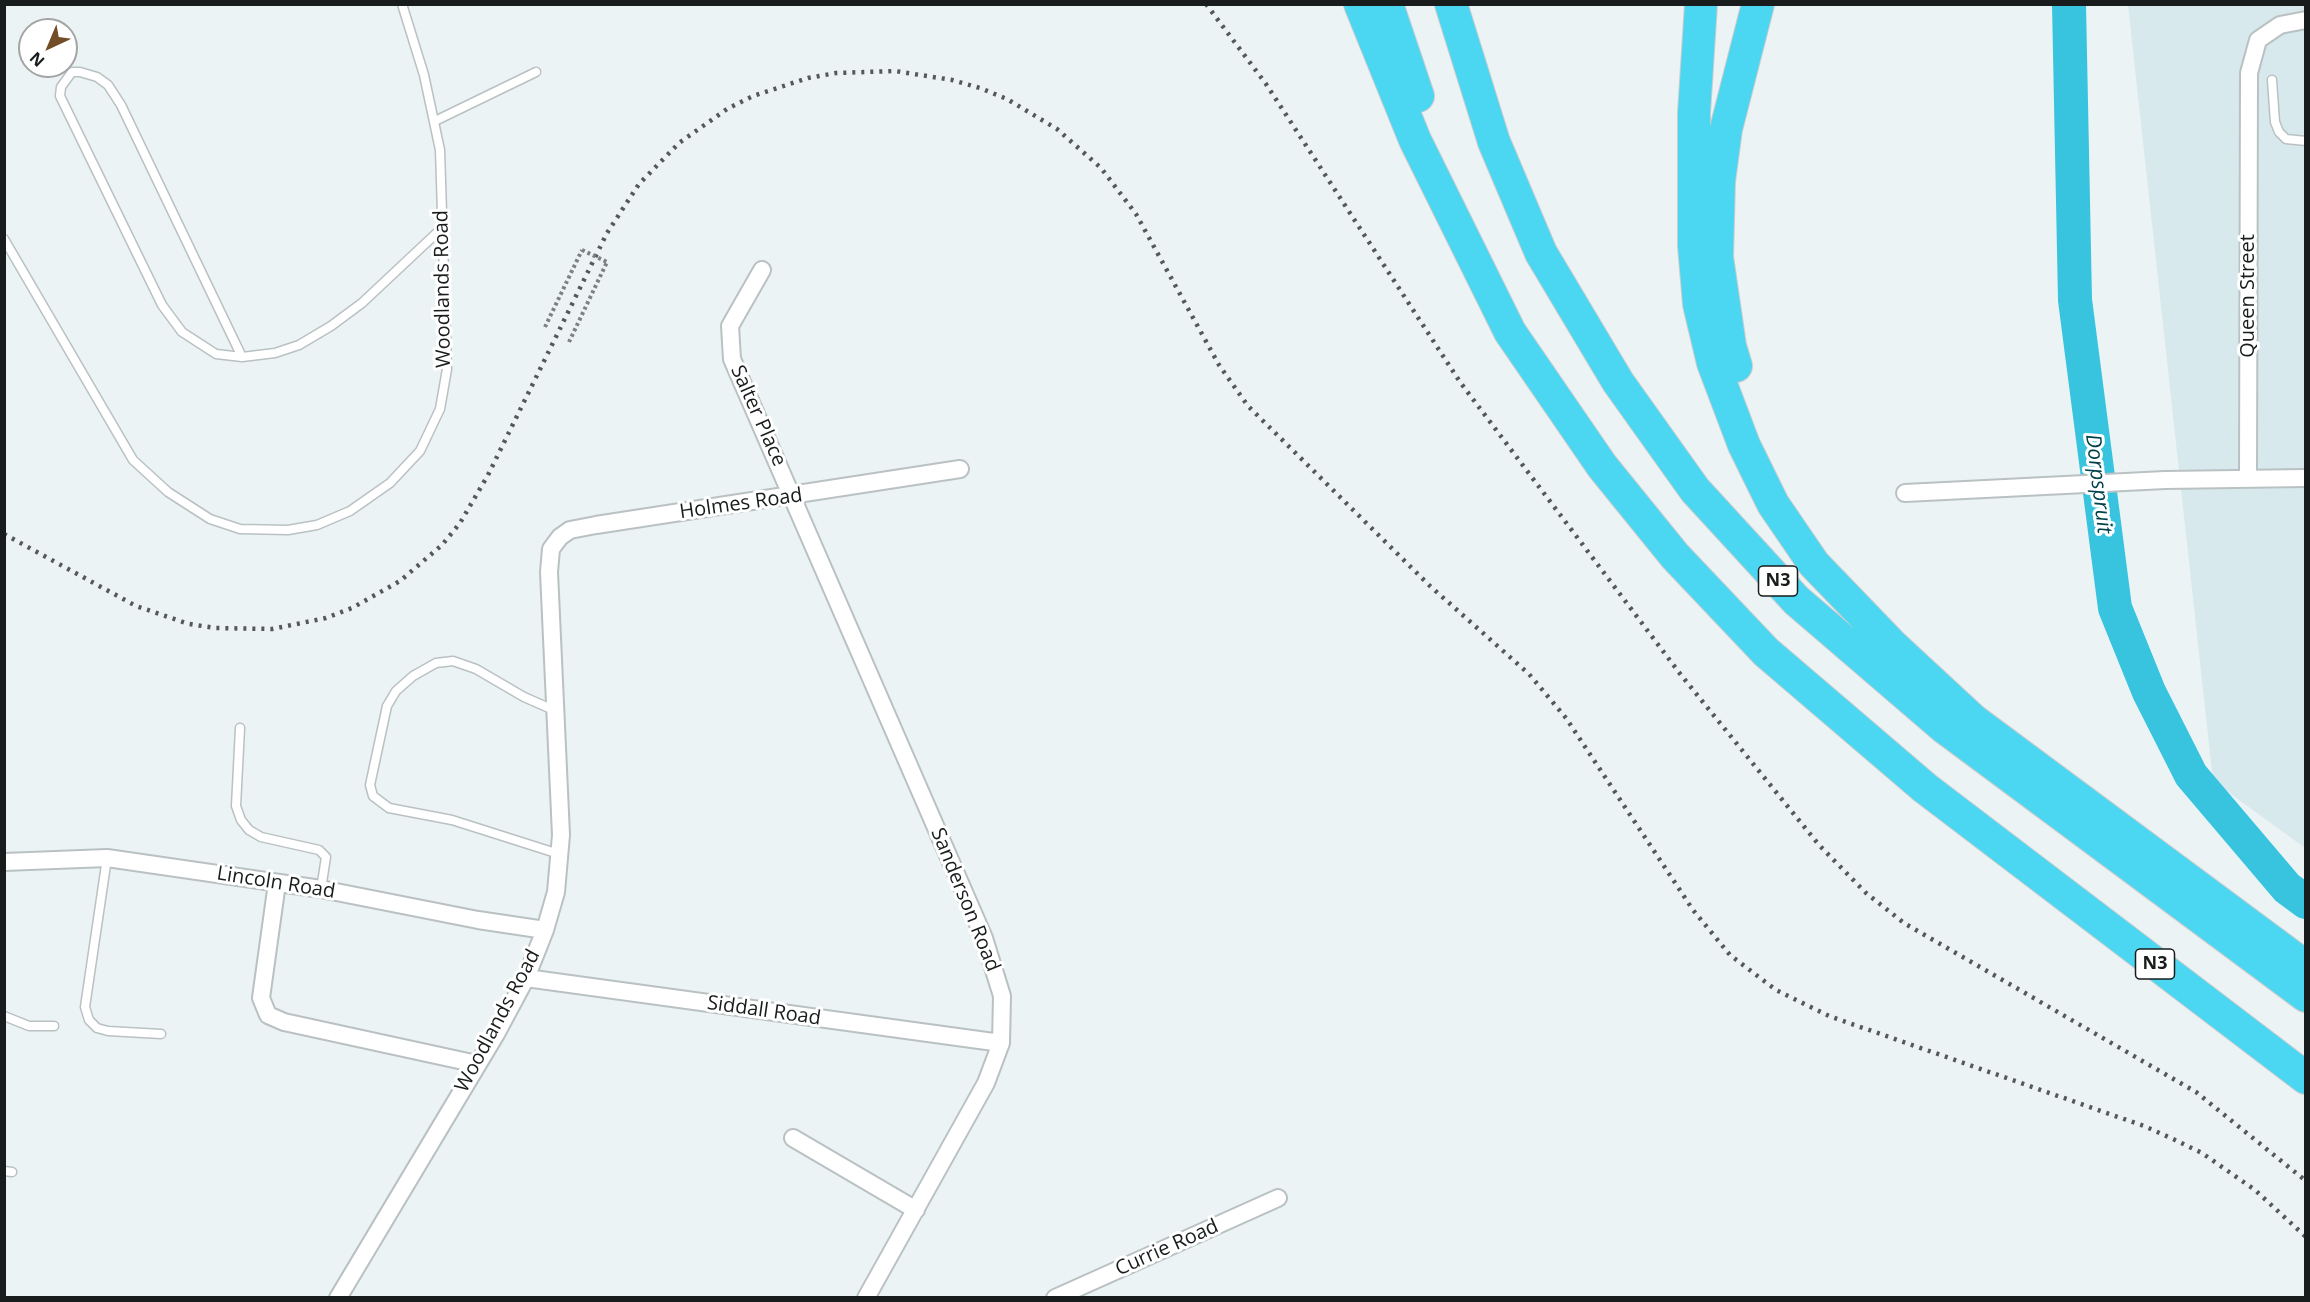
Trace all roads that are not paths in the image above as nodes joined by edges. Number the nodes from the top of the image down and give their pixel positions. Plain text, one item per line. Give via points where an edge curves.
1 (402, 4) edge
2 (1360, 4) edge
3 (1387, 4) edge
4 (1451, 4) edge
5 (1701, 4) edge
6 (1758, 4) edge
7 (2306, 20) edge
8 (536, 72) dead end
9 (2272, 80) dead end
10 (435, 121) junction
11 (2306, 141) edge
12 (441, 228) junction
13 (4, 239) edge
14 (762, 270) dead end
15 (242, 357) junction
16 (1602, 466) junction
17 (960, 470) dead end
18 (2248, 478) junction
19 (2306, 478) edge
20 (1905, 493) dead end
21 (793, 496) junction
22 (549, 572) joint
23 (1893, 646) junction
24 (556, 711) junction
25 (240, 728) dead end
26 (559, 854) junction
27 (107, 858) junction
28 (4, 862) edge
29 (277, 883) junction
30 (321, 890) junction
31 (545, 930) junction
32 (2306, 967) edge
33 (526, 978) junction
34 (2306, 996) edge
35 (4, 1016) edge
36 (54, 1026) dead end
37 (161, 1035) dead end
38 (1001, 1043) junction
39 (477, 1065) junction
40 (2306, 1078) edge
41 (793, 1138) dead end
42 (1278, 1198) dead end
43 (916, 1210) junction
44 (338, 1298) edge
45 (866, 1298) edge
46 (1055, 1298) edge

1 - 10 lane, Woodlands Road
2 - 16 highway via 1415,140 1510,332
3 - 16 highway, N3 via 1428,126 1518,326
4 - 34 highway, N3 via 1494,142 1541,253 1618,382 1695,490 1796,600 1945,728
5 - 23 highway via 1694,113 1694,246 1700,304 1713,363 1744,446 1773,504 1814,564
6 - 23 highway via 1726,129 1719,181 1718,257 1730,346 1753,420 1788,494
7 - 18 street, Queen Street via 2280,25 2258,40 2249,73
8 - 10 lane
9 - 11 lane via 2278,132 2286,139
10 - 12 lane, Woodlands Road via 440,150
12 - 13 lane, Woodlands Road via 447,369 440,409 420,451 390,483 350,512 317,525 288,530 240,529 210,519 168,492 133,460
12 - 15 lane via 332,326 299,345
14 - 21 street, Salter Place via 730,326 732,359
15 - 15 lane via 216,354 182,332 162,305 60,96 61,87 72,72 97,77 122,105
16 - 40 highway, N3 via 1675,556 1766,652 1925,788
17 - 21 street, Holmes Road
18 - 19 street
18 - 20 street
21 - 22 street, Holmes Road via 570,530 551,549
21 - 38 street, Sanderson Road via 984,938 1002,996
22 - 24 street, Woodlands Road
23 - 32 highway via 1973,720
24 - 26 street, Woodlands Road
24 - 26 lane via 476,669 453,661 436,663 412,676 387,706 370,785 373,796 389,808 452,820
25 - 30 lane via 236,806 241,820 261,837 318,850 326,857
26 - 31 street, Woodlands Road via 556,892
27 - 28 street, Lincoln Road
27 - 29 street, Lincoln Road
27 - 37 lane via 85,1007 97,1028
29 - 30 street, Lincoln Road
29 - 39 street via 261,998 268,1015 284,1022
30 - 31 street, Lincoln Road
31 - 33 street, Woodlands Road
33 - 38 street, Siddall Road
33 - 39 street, Woodlands Road
35 - 36 lane via 29,1026
38 - 43 street, Sanderson Road via 986,1083
39 - 44 street, Woodlands Road
41 - 43 street
42 - 46 street, Currie Road
43 - 45 street, Sanderson Road

